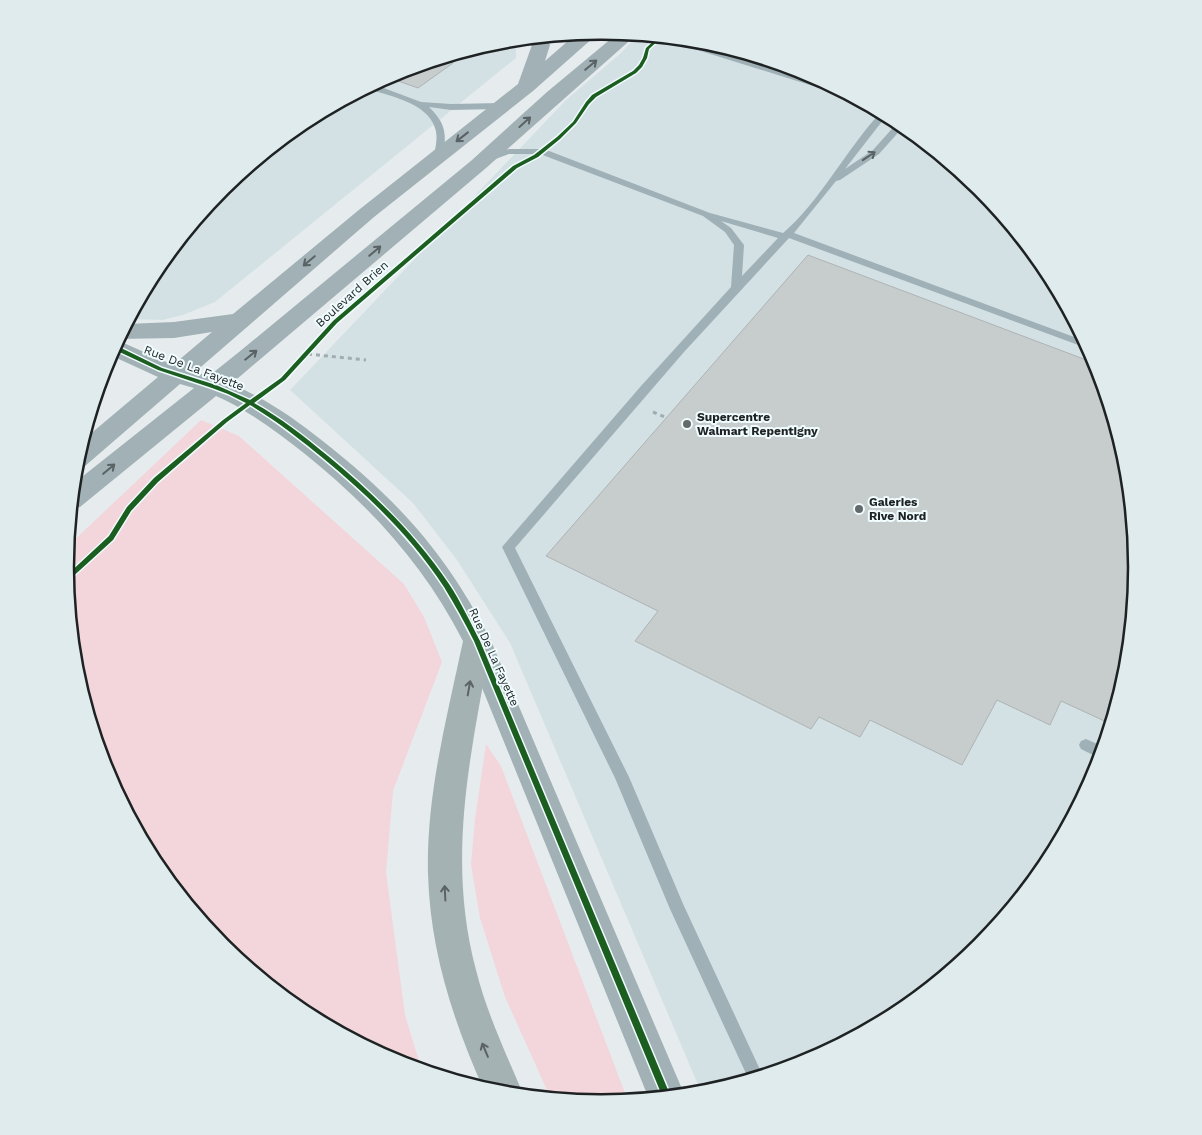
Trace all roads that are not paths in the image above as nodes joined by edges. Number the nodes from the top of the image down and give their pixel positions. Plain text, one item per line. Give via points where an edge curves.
1 (578, 41) edge
2 (620, 41) edge
3 (540, 44) edge
4 (702, 50) edge
5 (805, 81) edge
6 (526, 87) junction
7 (378, 89) edge
8 (420, 104) junction
9 (500, 106) junction
10 (879, 119) edge
11 (896, 130) edge
12 (439, 155) junction
13 (479, 164) junction
14 (831, 182) junction
15 (706, 214) junction
16 (786, 236) junction
17 (736, 287) junction
18 (239, 321) junction
19 (129, 332) edge
20 (1078, 342) edge
21 (121, 350) edge
22 (176, 375) junction
23 (212, 385) junction
24 (87, 451) edge
25 (79, 493) edge
26 (477, 641) junction
27 (1086, 745) dead end
28 (1096, 750) edge
29 (753, 1072) edge
30 (501, 1085) edge
31 (664, 1091) edge

1 - 6 main road
13 -> 2 main road, Boulevard Brien
3 - 6 main road
4 - 5 lane
6 - 9 main road
7 - 8 lane
8 - 9 lane
8 - 12 lane via 438,121 442,131
9 -> 12 main road
10 - 14 lane
14 -> 11 lane via 876,152
12 -> 18 main road
13 - 15 lane via 498,153 541,151
23 -> 13 main road, Boulevard Brien
14 - 16 lane
15 - 16 lane
15 - 17 lane via 728,230 740,245
16 - 17 lane
16 - 20 lane
17 - 29 lane via 508,547 622,777
18 - 19 main road via 174,330
18 - 22 main road
21 - 22 main road, Rue De La Fayette
22 - 23 main road, Rue De La Fayette
22 - 24 main road
25 -> 23 main road, Boulevard Brien
23 - 26 main road, Rue De La Fayette via 278,421 363,488 402,526 427,558 460,607
30 -> 26 highway via 476,1029 458,974 445,898 448,806
26 - 31 main road, Rue De La Fayette
27 - 28 lane

